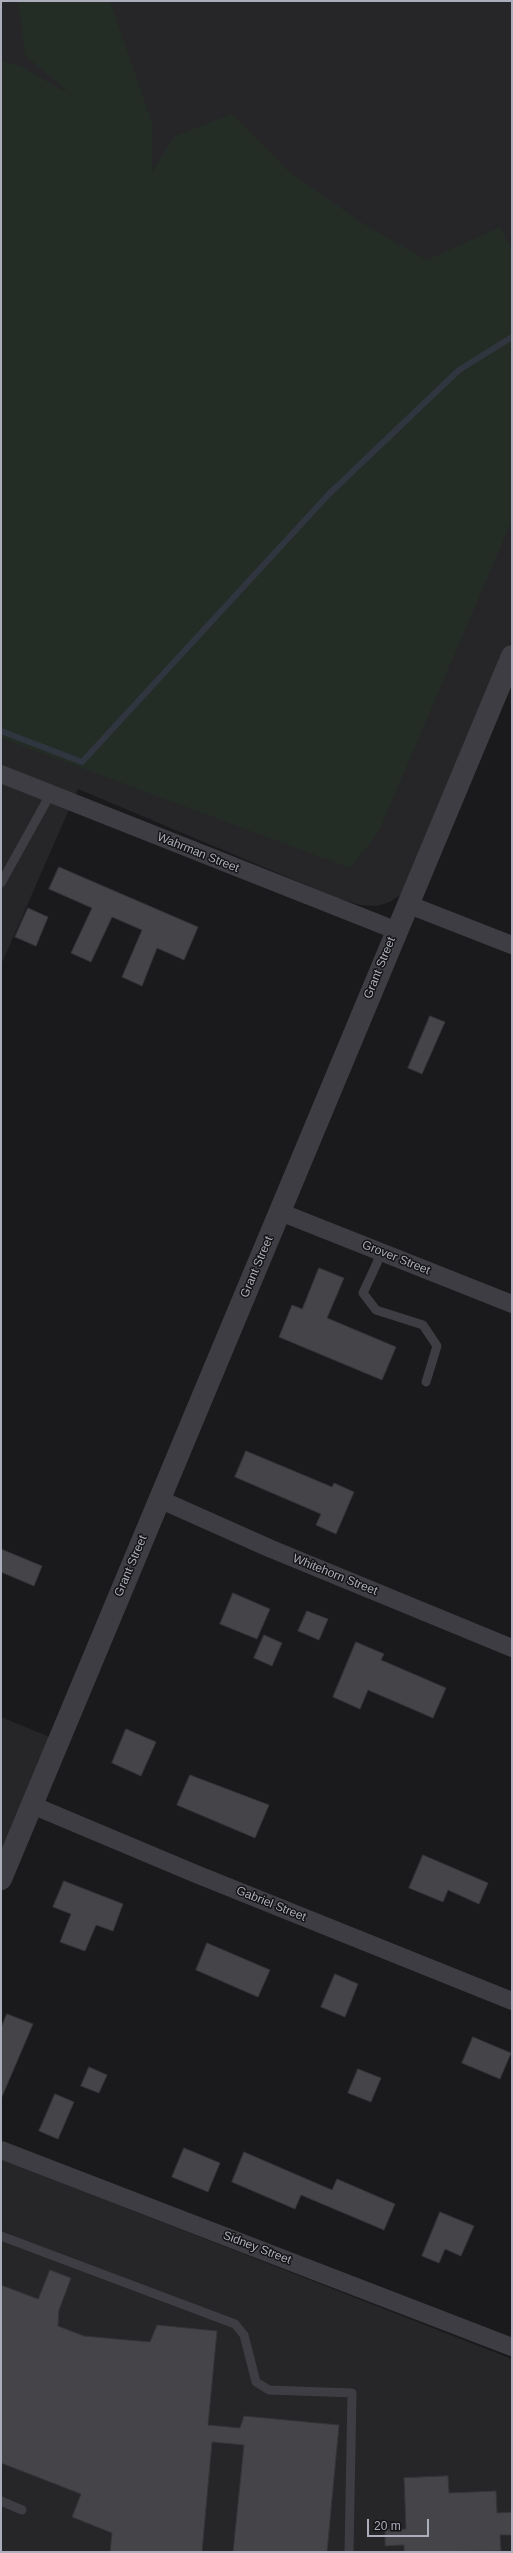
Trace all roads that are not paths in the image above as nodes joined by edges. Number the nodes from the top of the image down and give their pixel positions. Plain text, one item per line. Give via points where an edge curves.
1 (512, 656) edge
2 (1, 774) edge
3 (51, 793) junction
4 (1, 883) edge
5 (407, 904) junction
6 (395, 930) junction
7 (512, 945) edge
8 (280, 1212) junction
9 (380, 1252) junction
10 (512, 1304) edge
11 (426, 1382) dead end
12 (159, 1499) junction
13 (512, 1648) edge
14 (32, 1805) junction
15 (1, 1879) edge
16 (512, 2001) edge
17 (1, 2150) edge
18 (1, 2236) edge
19 (512, 2347) edge
20 (1, 2501) edge
21 (22, 2510) dead end
22 (349, 2552) edge

1 - 5 street, Grant Street
2 - 3 street, Wahrman Street
3 - 4 lane
3 - 6 street, Wahrman Street
5 - 6 street, Grant Street
5 - 7 street
6 - 8 street, Grant Street
8 - 9 street, Grover Street
8 - 12 street, Grant Street
9 - 10 street, Grover Street
9 - 11 lane via 363,1293 376,1310 423,1325 437,1346
12 - 13 street, Whitehorn Street via 269,1548
12 - 14 street, Grant Street
14 - 15 street, Grant Street
14 - 16 street, Gabriel Street
17 - 19 street, Sidney Street
18 - 22 lane via 235,2324 244,2335 256,2382 270,2390 352,2393
20 - 21 lane

